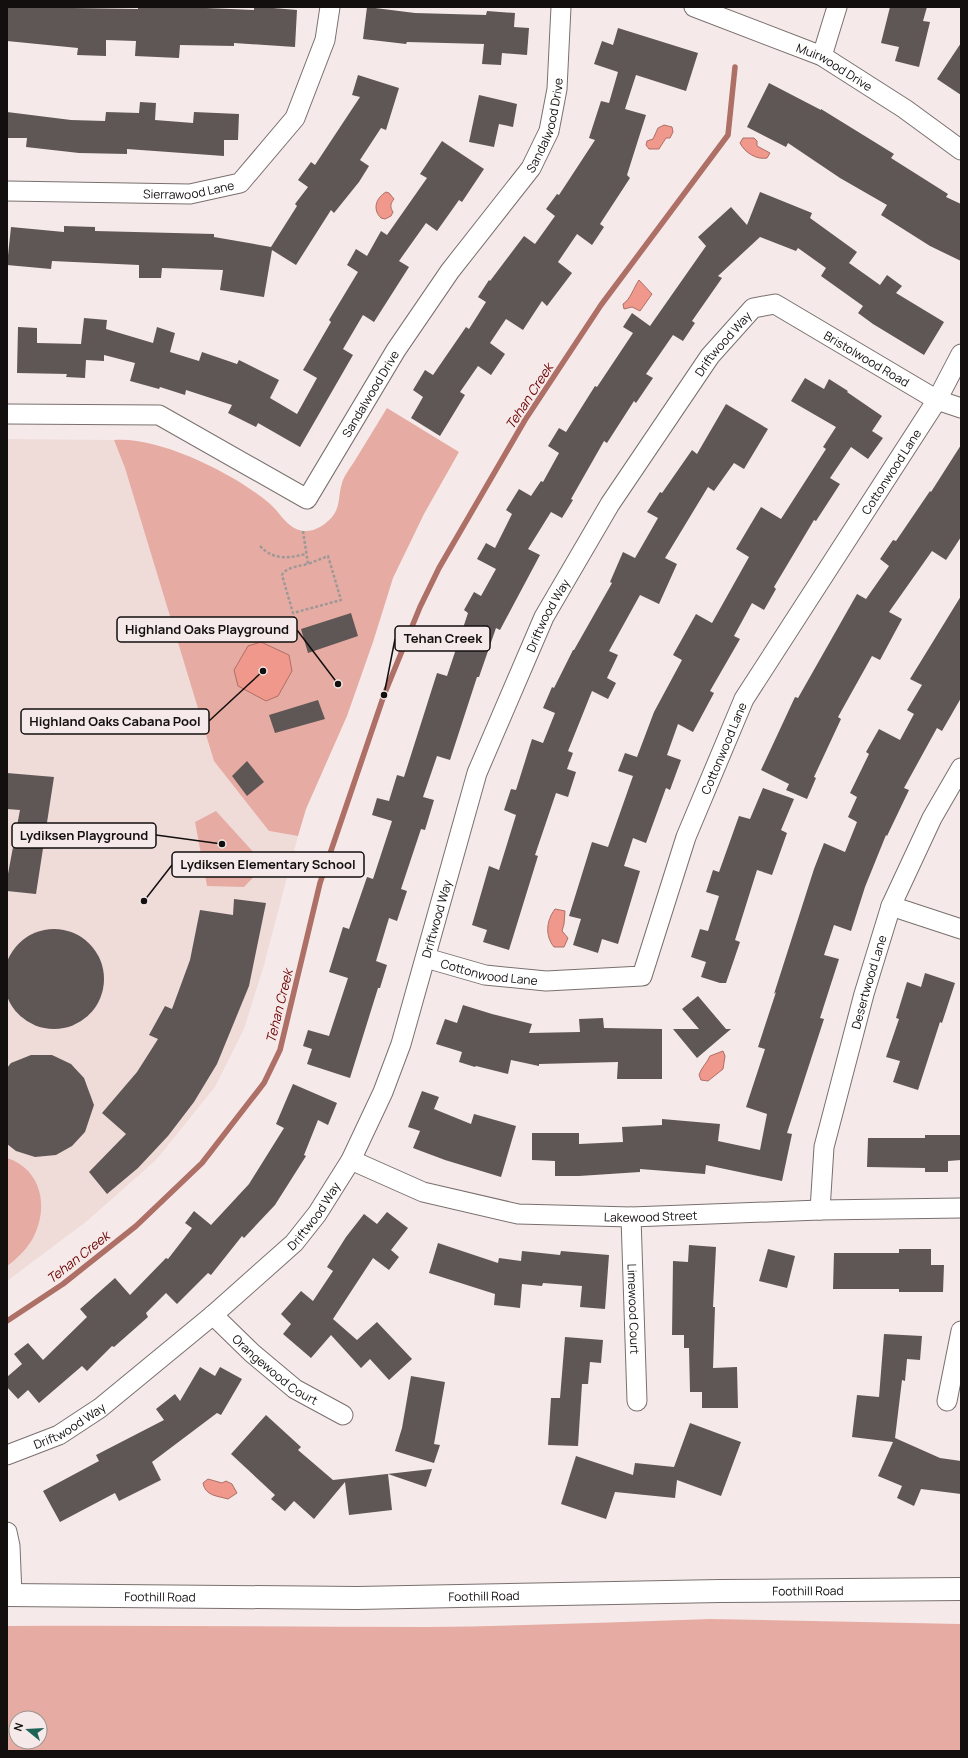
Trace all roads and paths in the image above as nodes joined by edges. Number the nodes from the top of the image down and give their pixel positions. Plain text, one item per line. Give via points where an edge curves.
1 (330, 7) edge
2 (561, 7) edge
3 (694, 7) edge
4 (837, 7) edge
5 (822, 56) junction
6 (961, 150) edge
7 (7, 191) edge
8 (774, 304) joint
9 (961, 354) edge
10 (938, 400) junction
11 (961, 408) edge
12 (7, 414) edge
13 (303, 531) dead end
14 (260, 546) dead end
15 (306, 554) junction
16 (308, 564) junction
17 (961, 768) edge
18 (891, 906) junction
19 (961, 929) edge
20 (426, 958) junction
21 (351, 1160) junction
22 (961, 1208) edge
23 (820, 1210) junction
24 (630, 1217) junction
25 (213, 1315) junction
26 (961, 1331) edge
27 (637, 1401) dead end
28 (947, 1401) dead end
29 (343, 1415) dead end
30 (7, 1455) edge
31 (7, 1532) edge
32 (961, 1590) edge
33 (10, 1595) edge

1 - 7 street, Sierrawood Lane via 325,40 295,118 240,182 190,194
2 - 12 street, Sandalwood Drive via 557,89 549,131 531,168 450,271 396,350 307,499 159,415
3 - 5 street, Muirwood Drive
4 - 5 street
5 - 6 street, Muirwood Drive via 905,109
8 - 10 street, Bristolwood Road
8 - 20 street, Driftwood Way via 753,308 710,356 610,504 544,617 477,773
9 - 10 street, Cottonwood Lane
10 - 11 street, Bristolwood Road
10 - 20 street, Cottonwood Lane via 744,699 686,837 642,976 546,981 485,975
13 - 15 path
14 - 15 path via 265,552 281,558
15 - 16 path
16 - 16 path via 288,569 282,575 293,613 341,600 328,556
17 - 18 street, Desertwood Lane via 932,818
18 - 19 street
18 - 23 street, Desertwood Lane via 864,994 824,1147
20 - 21 street, Driftwood Way via 402,1044
21 - 24 street, Lakewood Street via 423,1192 518,1214
21 - 25 street, Driftwood Way via 317,1214 294,1243
22 - 23 street, Lakewood Street
23 - 24 street, Lakewood Street
24 - 27 street, Limewood Court
25 - 29 street, Orangewood Court via 252,1354 295,1389
25 - 30 street, Driftwood Way via 100,1408 58,1435
26 - 28 street
31 - 33 street via 10,1546
32 - 33 main road, Foothill Road via 712,1591 357,1598

